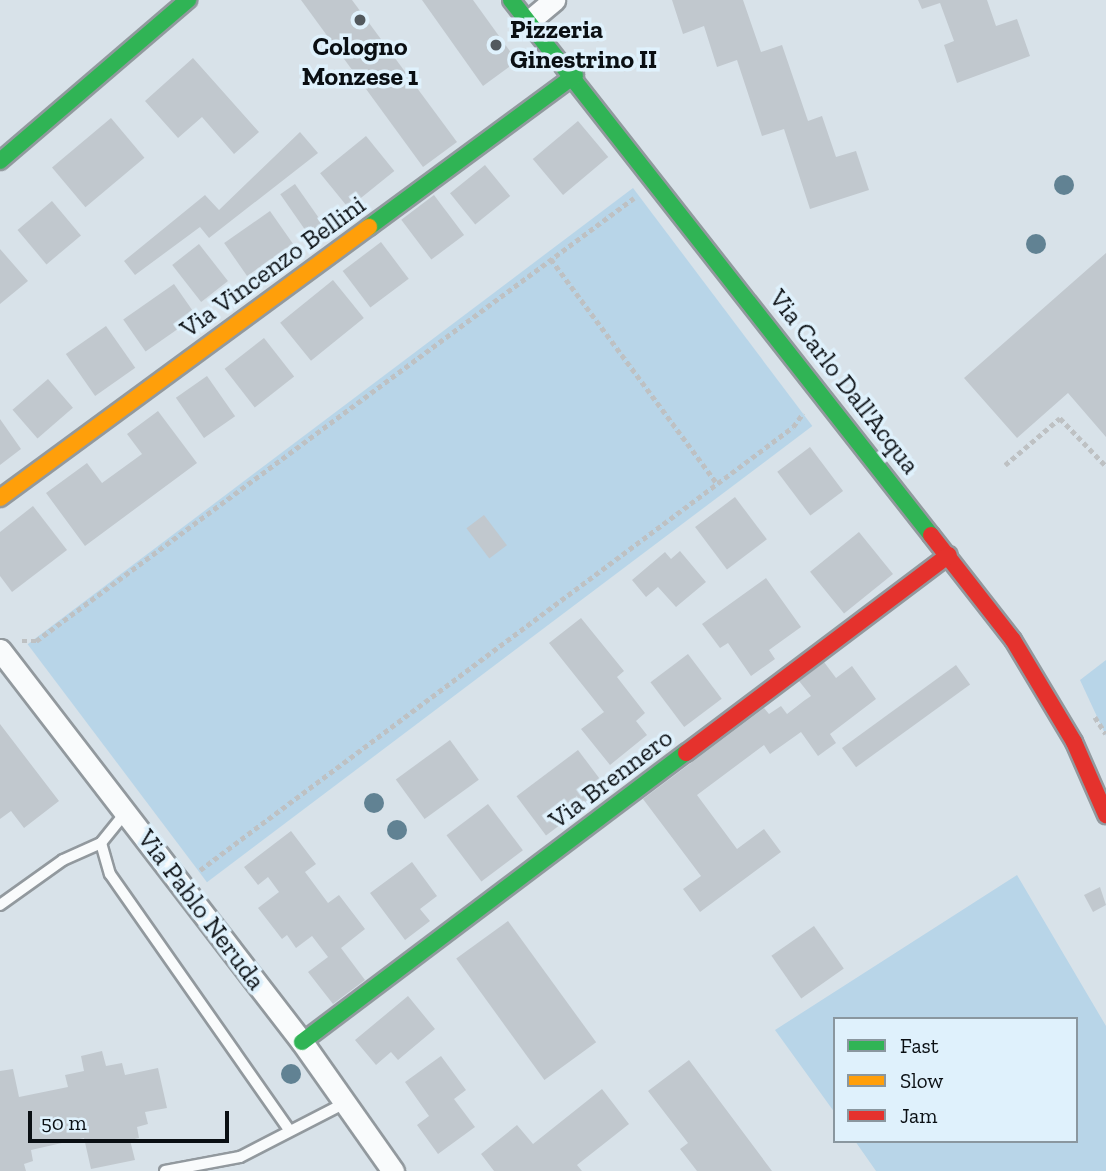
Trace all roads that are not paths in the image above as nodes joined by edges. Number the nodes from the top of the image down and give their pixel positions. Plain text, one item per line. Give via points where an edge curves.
1 (188, 0) edge
2 (511, 0) edge
3 (554, 0) edge
4 (529, 21) junction
5 (575, 75) junction
6 (0, 162) edge
7 (0, 498) edge
8 (948, 555) junction
9 (4, 651) edge
10 (126, 812) junction
11 (1106, 815) edge
12 (101, 843) junction
13 (0, 905) edge
14 (302, 1042) junction
15 (345, 1103) junction
16 (289, 1130) junction
17 (165, 1171) edge
18 (393, 1171) edge

1 - 6 street
2 - 4 street, Via Carlo Dall'Acqua
3 - 4 street
4 - 5 street, Via Carlo Dall'Acqua
5 - 7 street, Via Vincenzo Bellini
5 - 8 street, Via Carlo Dall'Acqua
8 - 11 street, Via Carlo Dall'Acqua via 1045,690
8 - 14 street, Via Brennero
9 - 10 street, Via Pablo Neruda
10 - 12 lane
10 - 14 street, Via Pablo Neruda
12 - 13 lane via 63,860
12 - 16 lane via 110,874
14 - 15 street, Via Pablo Neruda
15 - 16 lane
15 - 18 street, Via Pablo Neruda
16 - 17 lane via 240,1157

